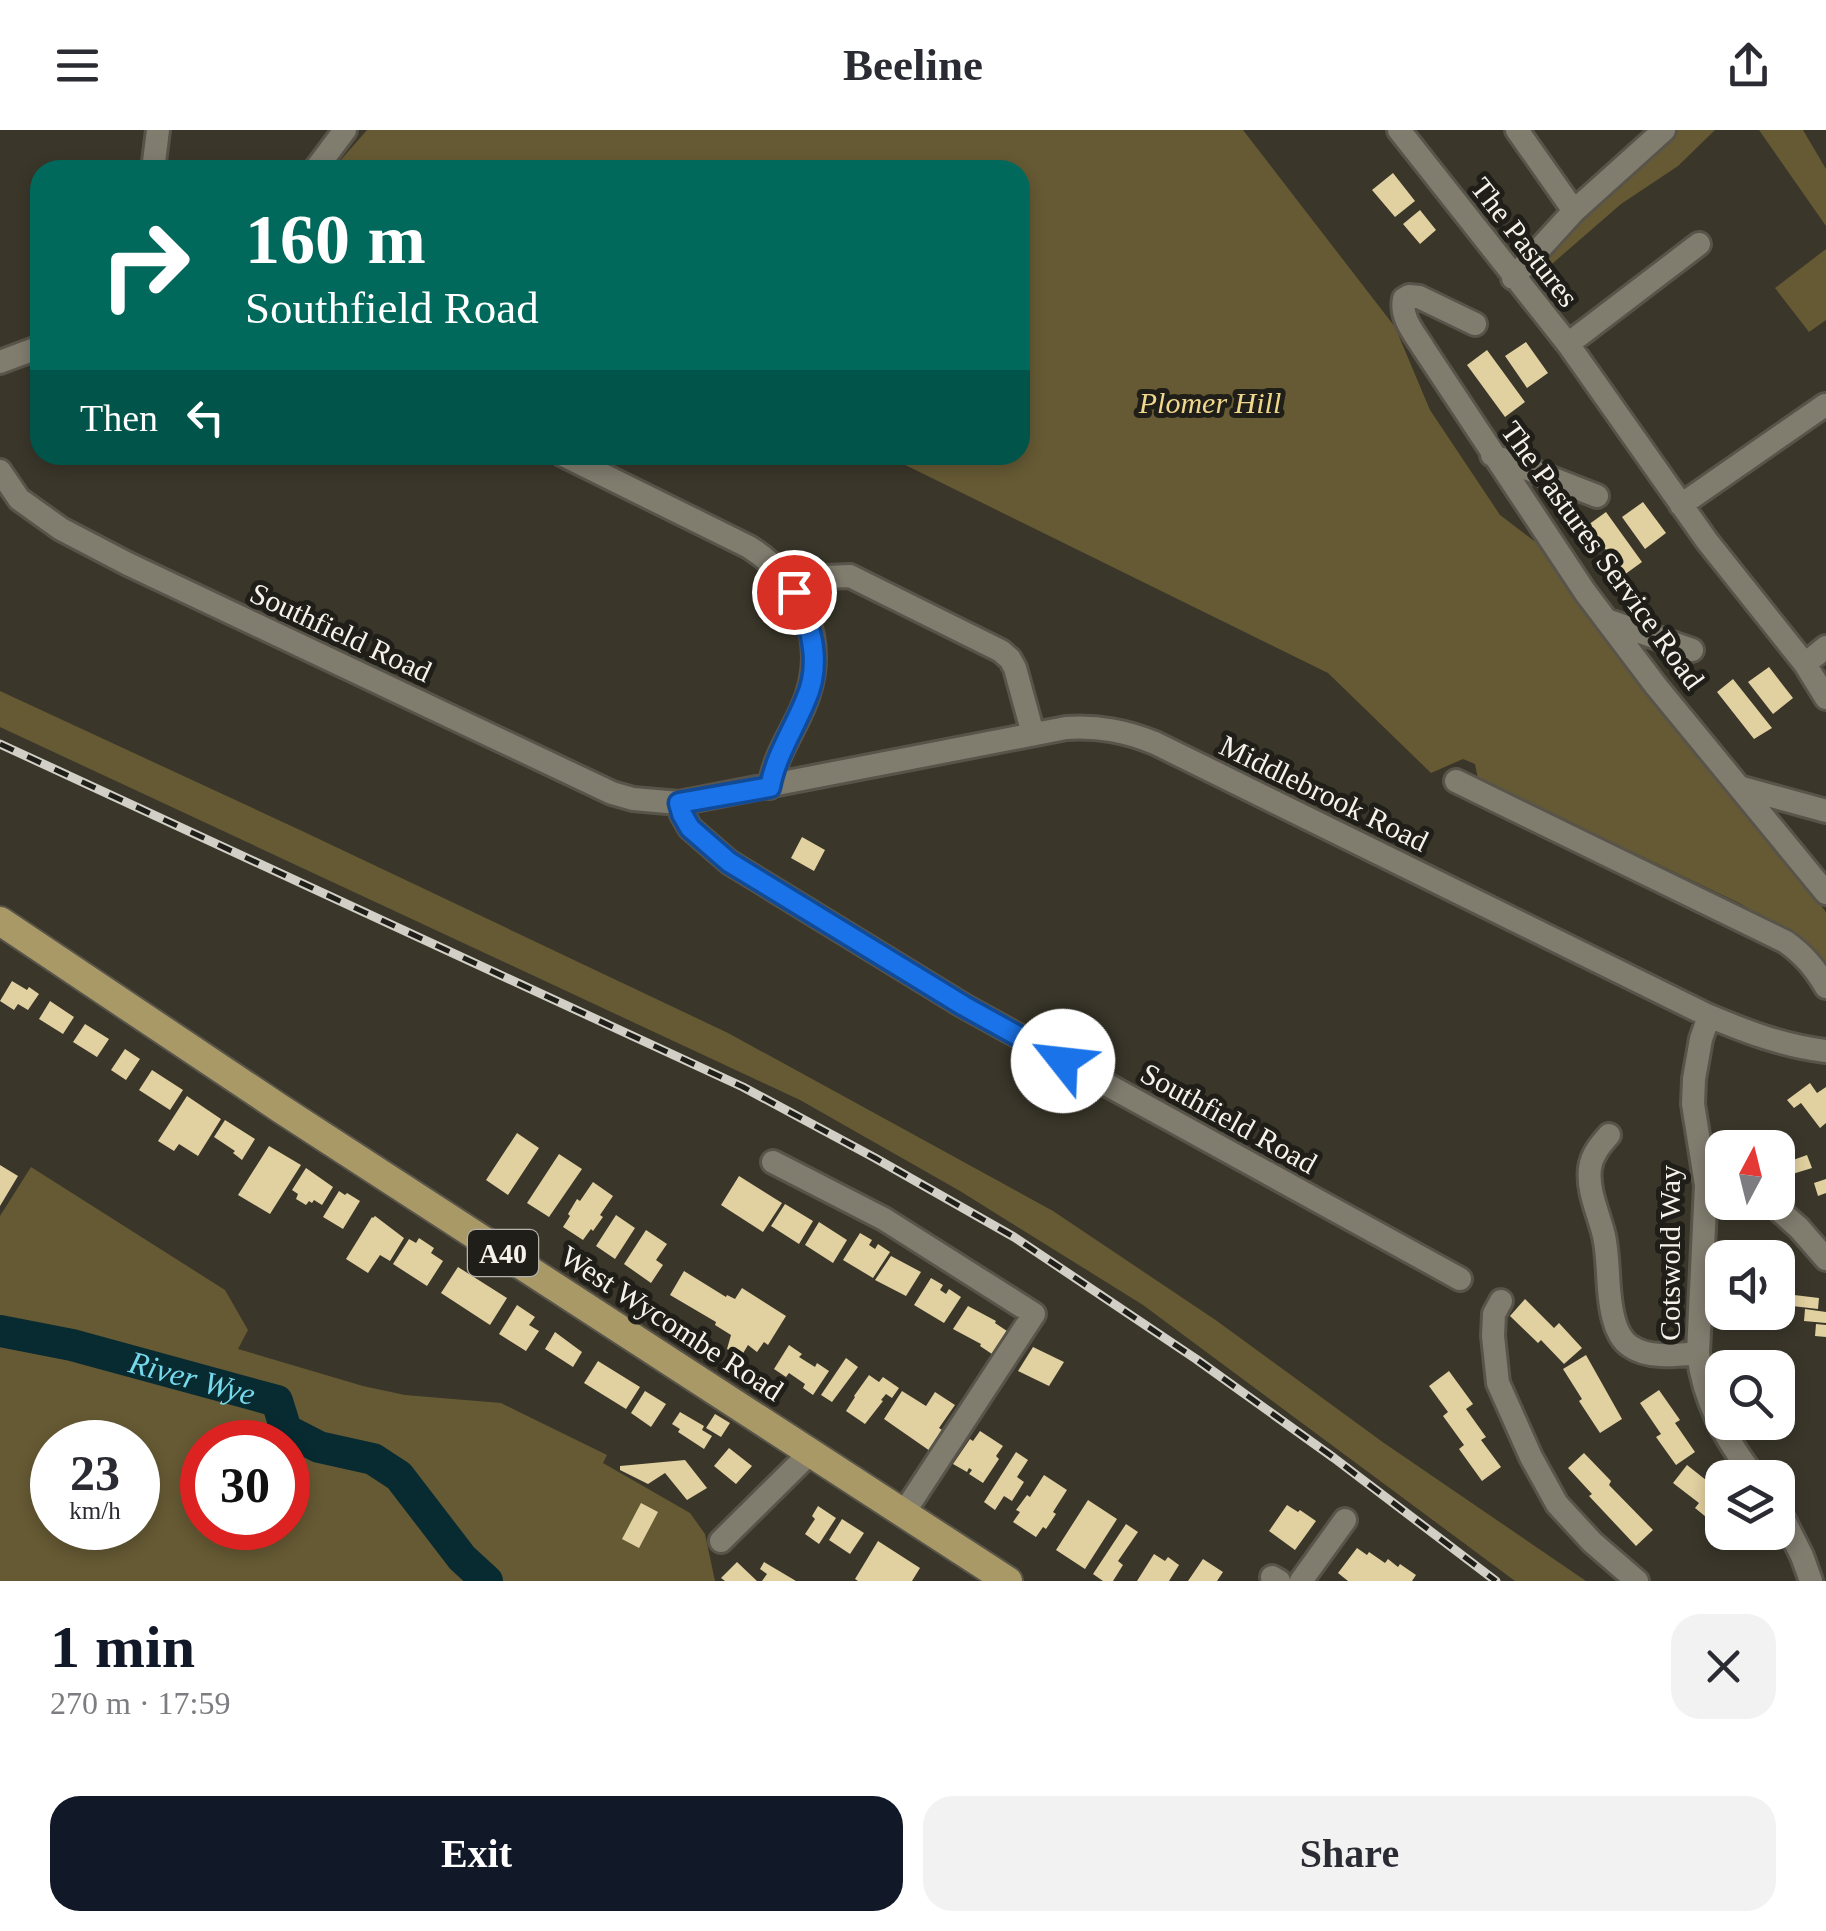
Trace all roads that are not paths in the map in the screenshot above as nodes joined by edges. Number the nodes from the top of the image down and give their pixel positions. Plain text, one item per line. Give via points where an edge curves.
1 (158, 130) edge
2 (344, 130) edge
3 (1399, 130) edge
4 (1517, 130) edge
5 (1664, 130) edge
6 (154, 160) edge
7 (322, 160) edge
8 (1574, 211) junction
9 (1699, 244) dead end
10 (1514, 278) junction
11 (1475, 324) dead end
12 (1568, 344) junction
13 (30, 351) edge
14 (0, 362) edge
15 (1825, 405) edge
16 (1492, 454) junction
17 (583, 465) edge
18 (0, 471) edge
19 (1597, 496) dead end
20 (1682, 505) junction
21 (794, 592) junction
22 (1606, 620) junction
23 (1826, 647) edge
24 (1692, 650) dead end
25 (1804, 664) junction
26 (1826, 698) edge
27 (1032, 734) junction
28 (1456, 780) dead end
29 (770, 787) junction
30 (1739, 787) junction
31 (679, 803) junction
32 (1826, 811) edge
33 (1826, 893) edge
34 (0, 920) edge
35 (1826, 987) edge
36 (1709, 1016) junction
37 (1826, 1051) edge
38 (1610, 1134) dead end
39 (1705, 1151) edge
40 (774, 1162) dead end
41 (1711, 1220) edge
42 (1790, 1220) edge
43 (1826, 1259) edge
44 (1460, 1279) dead end
45 (1501, 1301) dead end
46 (1698, 1353) junction
47 (811, 1452) junction
48 (1743, 1460) edge
49 (903, 1514) junction
50 (1345, 1520) dead end
51 (721, 1541) dead end
52 (1795, 1542) edge
53 (1008, 1581) edge
54 (1301, 1581) edge
55 (1638, 1581) edge
56 (1811, 1581) edge

1 - 6 street
2 - 7 street
3 - 10 street, The Pastures
4 - 8 street
5 - 8 street
8 - 10 street
9 - 12 street, The Pastures
10 - 12 street, The Pastures
11 - 16 street, The Pastures Service Road via 1419,297 1404,300 1406,318
12 - 20 street, The Pastures
13 - 14 street
15 - 20 street
16 - 19 street
16 - 22 street, The Pastures Service Road
17 - 21 street via 768,559
18 - 31 street, Southfield Road via 20,499 61,529 128,564 612,792
20 - 25 street, The Pastures
21 - 27 street via 826,577 850,576 1002,651 1015,668
21 - 29 street via 811,632 812,676
22 - 24 street
22 - 30 street, The Pastures Service Road
23 - 25 street
25 - 26 street, The Pastures
27 - 29 street, Middlebrook Road
27 - 36 street, Middlebrook Road via 1096,726 1155,743
28 - 35 street via 1786,942 1816,968
29 - 31 street, Southfield Road
30 - 32 street
30 - 33 street, The Pastures Service Road
31 - 44 street, Southfield Road via 690,828 729,862 930,986
34 - 47 main road, West Wycombe Road / A40
36 - 37 street, Middlebrook Road via 1755,1036
36 - 39 street, Cotswold Way via 1696,1059 1693,1104
38 - 46 street via 1590,1169 1618,1334 1647,1353
40 - 49 street via 884,1220 1034,1314
41 - 46 street, Cotswold Way
42 - 43 street
45 - 55 street via 1493,1325 1498,1382 1531,1457 1557,1504
46 - 48 street, Cotswold Way via 1710,1407
47 - 49 main road, West Wycombe Road / A40
47 - 51 street
49 - 53 main road, West Wycombe Road / A40
50 - 54 street
52 - 56 street

